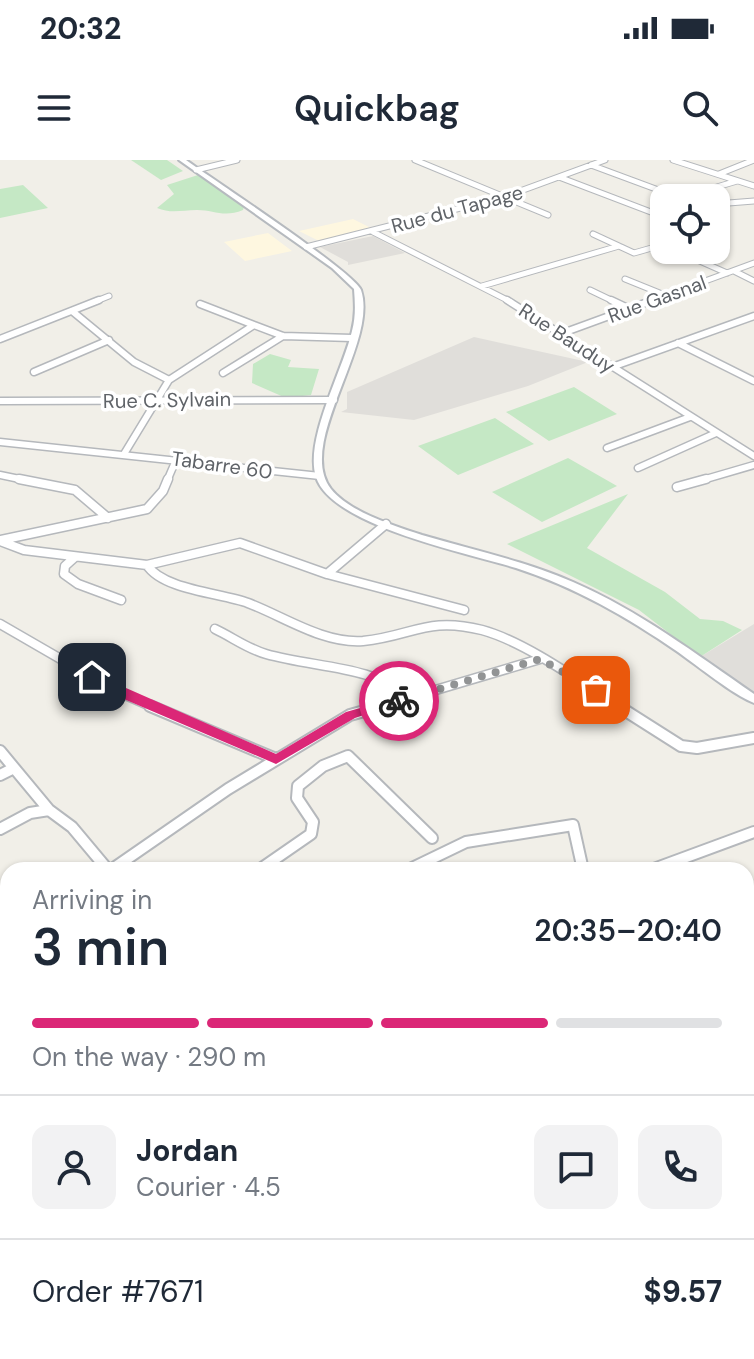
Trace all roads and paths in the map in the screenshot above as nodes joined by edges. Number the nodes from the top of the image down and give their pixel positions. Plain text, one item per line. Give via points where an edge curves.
1 (182, 160) edge
2 (237, 160) edge
3 (415, 160) edge
4 (605, 160) edge
5 (673, 160) edge
6 (754, 160) edge
7 (591, 165) junction
8 (196, 170) junction
9 (719, 174) junction
10 (559, 177) junction
11 (737, 181) junction
12 (727, 184) edge
13 (754, 186) edge
14 (650, 187) edge
15 (504, 197) junction
16 (754, 201) edge
17 (730, 203) edge
18 (650, 212) edge
19 (548, 215) dead end
20 (373, 232) junction
21 (593, 234) dead end
22 (619, 246) junction
23 (306, 247) junction
24 (650, 248) edge
25 (754, 263) edge
26 (710, 264) edge
27 (730, 272) junction
28 (625, 279) dead end
29 (754, 281) edge
30 (482, 286) junction
31 (590, 290) dead end
32 (109, 296) dead end
33 (667, 296) junction
34 (200, 304) dead end
35 (630, 309) junction
36 (72, 311) junction
37 (754, 316) edge
38 (254, 325) junction
39 (560, 334) junction
40 (283, 336) junction
41 (352, 338) junction
42 (0, 339) edge
43 (109, 340) junction
44 (678, 343) junction
45 (612, 367) junction
46 (34, 372) dead end
47 (223, 373) dead end
48 (169, 380) junction
49 (754, 381) edge
50 (157, 400) junction
51 (334, 400) junction
52 (0, 401) edge
53 (690, 417) junction
54 (716, 433) junction
55 (0, 442) edge
56 (607, 448) dead end
57 (124, 454) junction
58 (754, 456) edge
59 (176, 460) junction
60 (754, 465) edge
61 (638, 468) dead end
62 (0, 475) edge
63 (320, 476) junction
64 (677, 487) dead end
65 (108, 518) junction
66 (386, 524) junction
67 (1, 541) edge
68 (75, 557) junction
69 (147, 565) junction
70 (327, 574) junction
71 (121, 600) dead end
72 (464, 610) dead end
73 (0, 624) edge
74 (215, 629) dead end
75 (540, 659) junction
76 (411, 697) junction
77 (754, 699) edge
78 (754, 738) edge
79 (0, 751) edge
80 (276, 759) junction
81 (14, 768) junction
82 (0, 775) edge
83 (49, 810) junction
84 (0, 829) edge
85 (754, 832) edge
86 (432, 838) dead end
87 (103, 862) edge
88 (122, 862) edge
89 (271, 862) edge
90 (420, 862) edge
91 (581, 862) edge
92 (673, 862) edge

1 - 8 main road
2 - 8 street
3 - 15 street
4 - 7 street, Rue du Tapage
5 - 9 street
6 - 9 street
7 - 10 street, Rue du Tapage
7 - 14 street
8 - 23 main road
9 - 11 street
10 - 15 street, Rue du Tapage
10 - 18 street
11 - 12 street
11 - 13 street
15 - 19 street
15 - 20 street, Rue du Tapage
16 - 17 street
20 - 23 street, Rue du Tapage
20 - 30 street, Rue Bauduy
21 - 22 street
22 - 24 street via 635,253
22 - 30 street
23 - 41 main road via 357,288 360,304
25 - 27 street, Rue Gasnal
26 - 27 street
27 - 29 street
27 - 33 street, Rue Gasnal
28 - 33 street
30 - 39 street, Rue Bauduy
31 - 35 street
32 - 36 street
33 - 35 street, Rue Gasnal
34 - 38 street
35 - 39 street, Rue Gasnal
36 - 42 street
36 - 43 street
37 - 44 street
38 - 40 street
38 - 48 street
39 - 45 street, Rue Bauduy
40 - 41 street
40 - 47 street
41 - 51 main road
43 - 46 street
43 - 48 street via 134,362
44 - 45 street
44 - 49 street
45 - 53 street, Rue Bauduy
48 - 50 street
50 - 51 street, Rue C. Sylvain
50 - 52 street, Rue C. Sylvain
50 - 57 street
51 - 63 main road via 321,448
53 - 54 street, Rue Bauduy
53 - 56 street
54 - 58 street, Rue Bauduy
54 - 61 street
55 - 57 street, Tabarre 60
57 - 59 street, Tabarre 60
59 - 63 street, Tabarre 60
59 - 65 street via 163,491 147,509
60 - 64 street
62 - 65 street via 75,490
63 - 66 main road via 333,496
65 - 67 street
66 - 70 street
66 - 77 main road via 587,592
67 - 68 street
68 - 69 street
68 - 71 street via 64,574
69 - 70 street via 240,543
69 - 75 street via 152,573 186,587 248,603 283,621 345,639 362,641 444,622 486,631
70 - 72 street
73 - 80 street via 116,691
74 - 76 street via 265,654 376,679
75 - 76 street
75 - 78 street via 681,746
76 - 80 street via 350,715
79 - 81 street
80 - 88 street
81 - 82 street
81 - 83 street
83 - 84 street
83 - 87 street via 61,816
85 - 92 street
86 - 89 street via 348,756 298,786 297,798 313,822 311,834
90 - 91 street via 485,834 573,825

